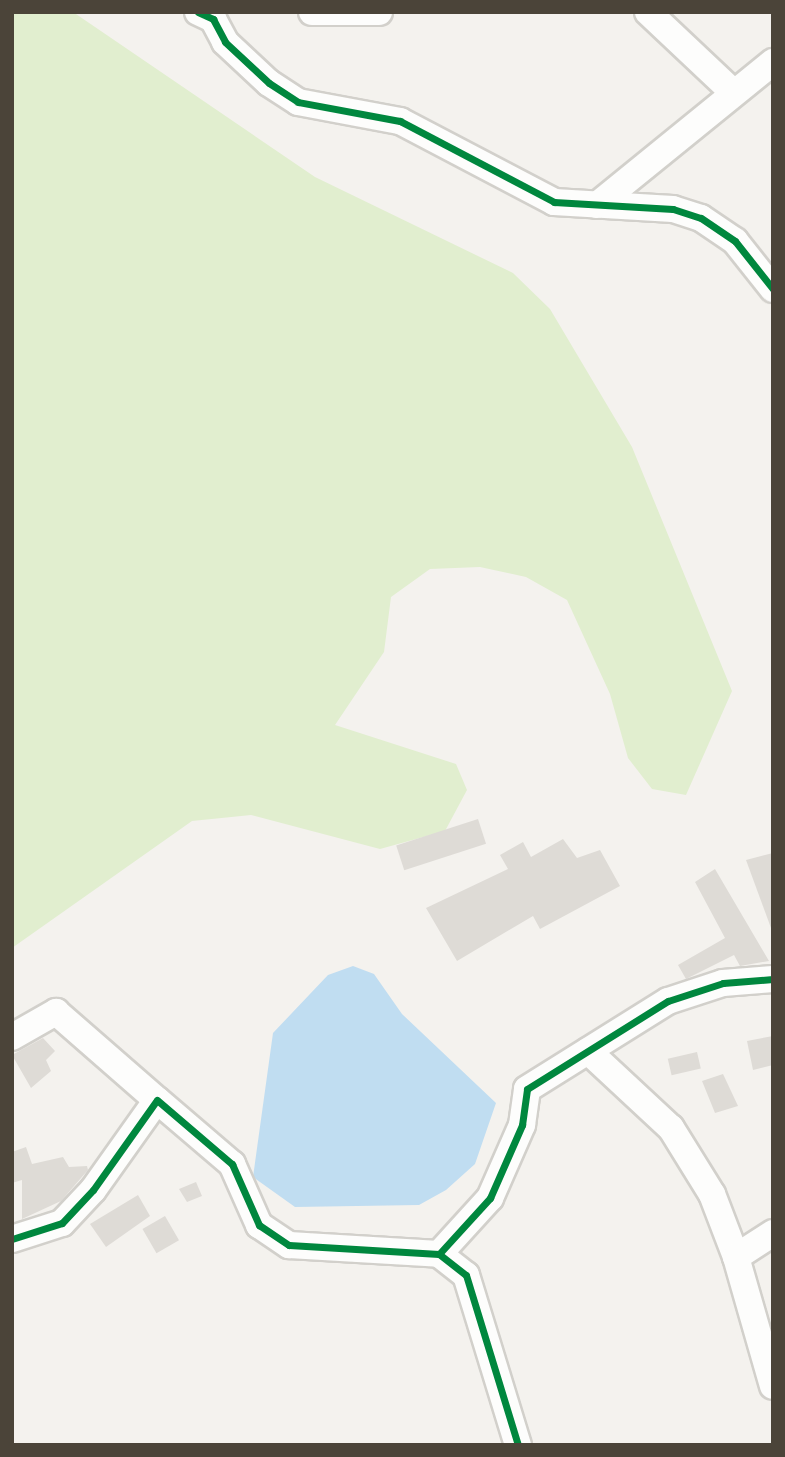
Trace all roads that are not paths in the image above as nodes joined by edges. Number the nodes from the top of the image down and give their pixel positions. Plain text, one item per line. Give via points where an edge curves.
1 (312, 12) edge
2 (379, 12) edge
3 (648, 12) edge
4 (209, 15) edge
5 (773, 62) edge
6 (733, 92) junction
7 (597, 205) junction
8 (773, 289) edge
9 (773, 979) edge
10 (12, 1037) edge
11 (588, 1051) junction
12 (157, 1100) junction
13 (773, 1233) edge
14 (12, 1239) edge
15 (439, 1254) junction
16 (736, 1257) junction
17 (773, 1386) edge
18 (518, 1445) edge

1 - 2 street
3 - 6 street
4 - 7 street via 225,42 269,83 298,102 400,121 554,202
5 - 6 street
6 - 7 street
7 - 8 street via 673,209 701,218 735,241
9 - 11 street via 723,983 668,1000
10 - 12 street via 56,1012
11 - 15 street via 527,1089 522,1125 489,1198
11 - 16 street via 671,1128 712,1194
12 - 14 street via 93,1191 62,1223
12 - 15 street via 232,1164 259,1225 289,1245
13 - 16 street
15 - 18 street via 466,1275
16 - 17 street

